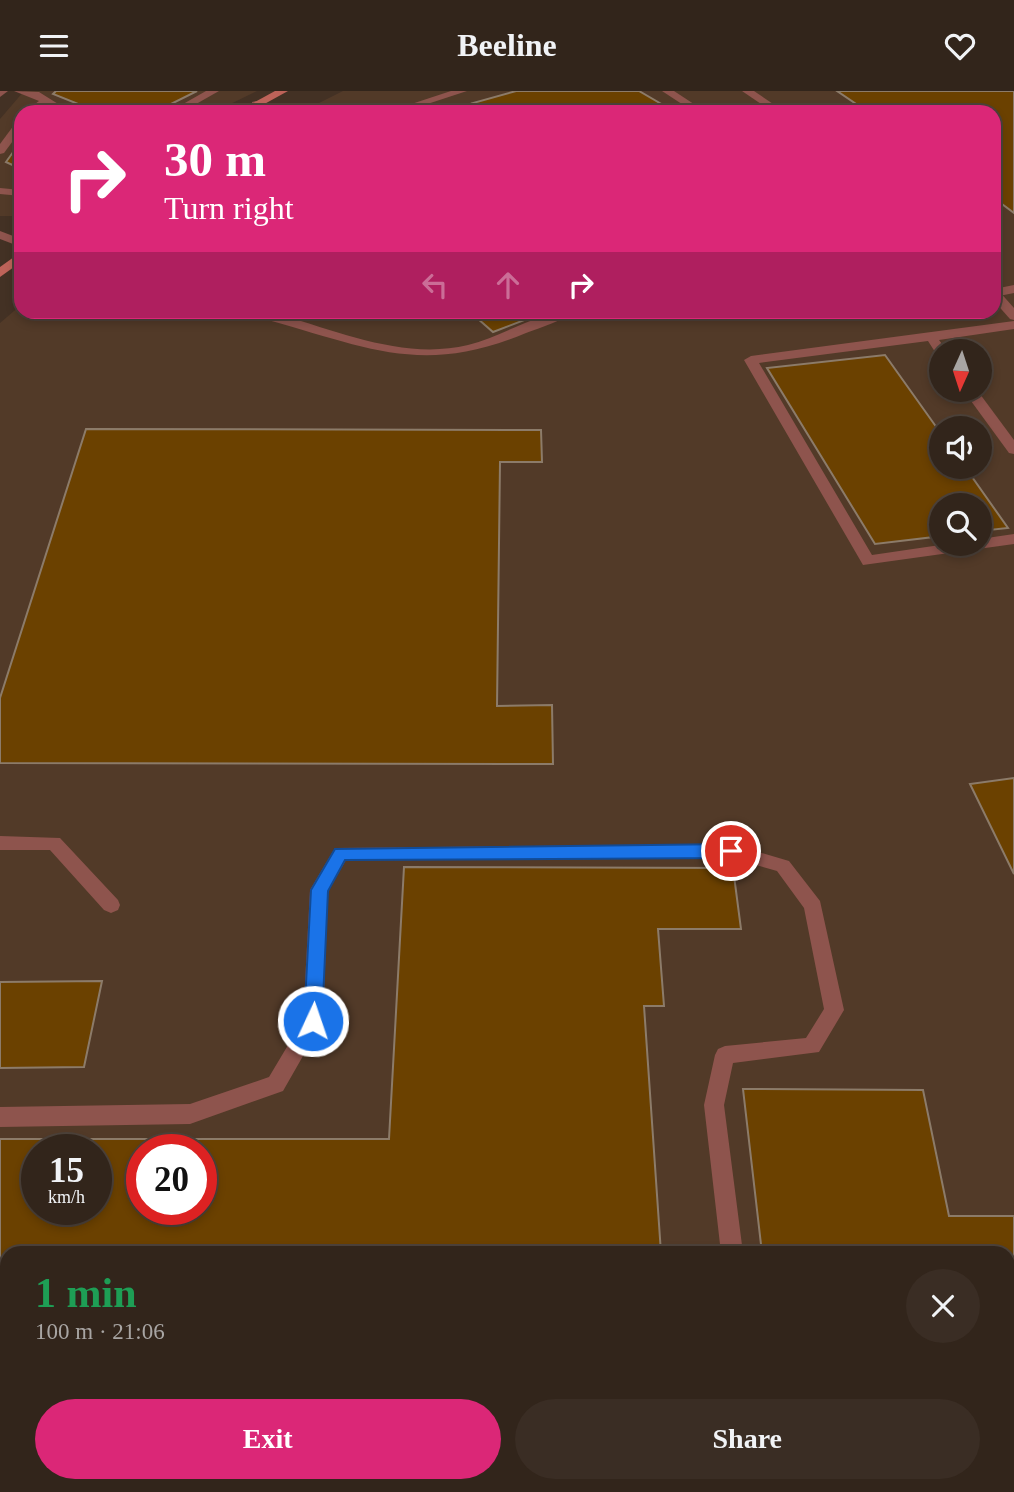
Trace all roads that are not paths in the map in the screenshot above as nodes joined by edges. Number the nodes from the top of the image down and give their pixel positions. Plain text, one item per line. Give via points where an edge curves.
1 (19, 91) edge
2 (215, 91) edge
3 (283, 91) edge
4 (462, 91) edge
5 (667, 91) edge
6 (747, 91) edge
7 (41, 96) edge
8 (256, 104) edge
9 (188, 105) edge
10 (415, 105) edge
11 (690, 105) edge
12 (769, 105) edge
13 (14, 132) edge
14 (0, 151) edge
15 (14, 262) edge
16 (0, 273) edge
17 (1001, 301) edge
18 (1014, 316) edge
19 (279, 319) edge
20 (548, 319) edge
21 (1014, 325) edge
22 (931, 337) joint
23 (980, 403) edge
24 (1014, 450) edge
25 (1014, 539) edge
26 (0, 843) edge
27 (111, 905) dead end
28 (0, 1117) edge
29 (731, 1246) edge

1 - 7 street
2 - 9 street
3 - 8 street
4 - 10 street
5 - 11 street
6 - 12 street
13 - 14 street
15 - 16 street
17 - 18 street
19 - 20 street via 385,348 437,353 472,348
21 - 22 street
22 - 25 street via 751,361 868,561
23 - 24 street
26 - 27 street via 54,843
28 - 29 street via 191,1114 276,1084 313,1021 319,890 341,853 731,851 783,866 813,906 834,1010 812,1046 725,1055 714,1105

